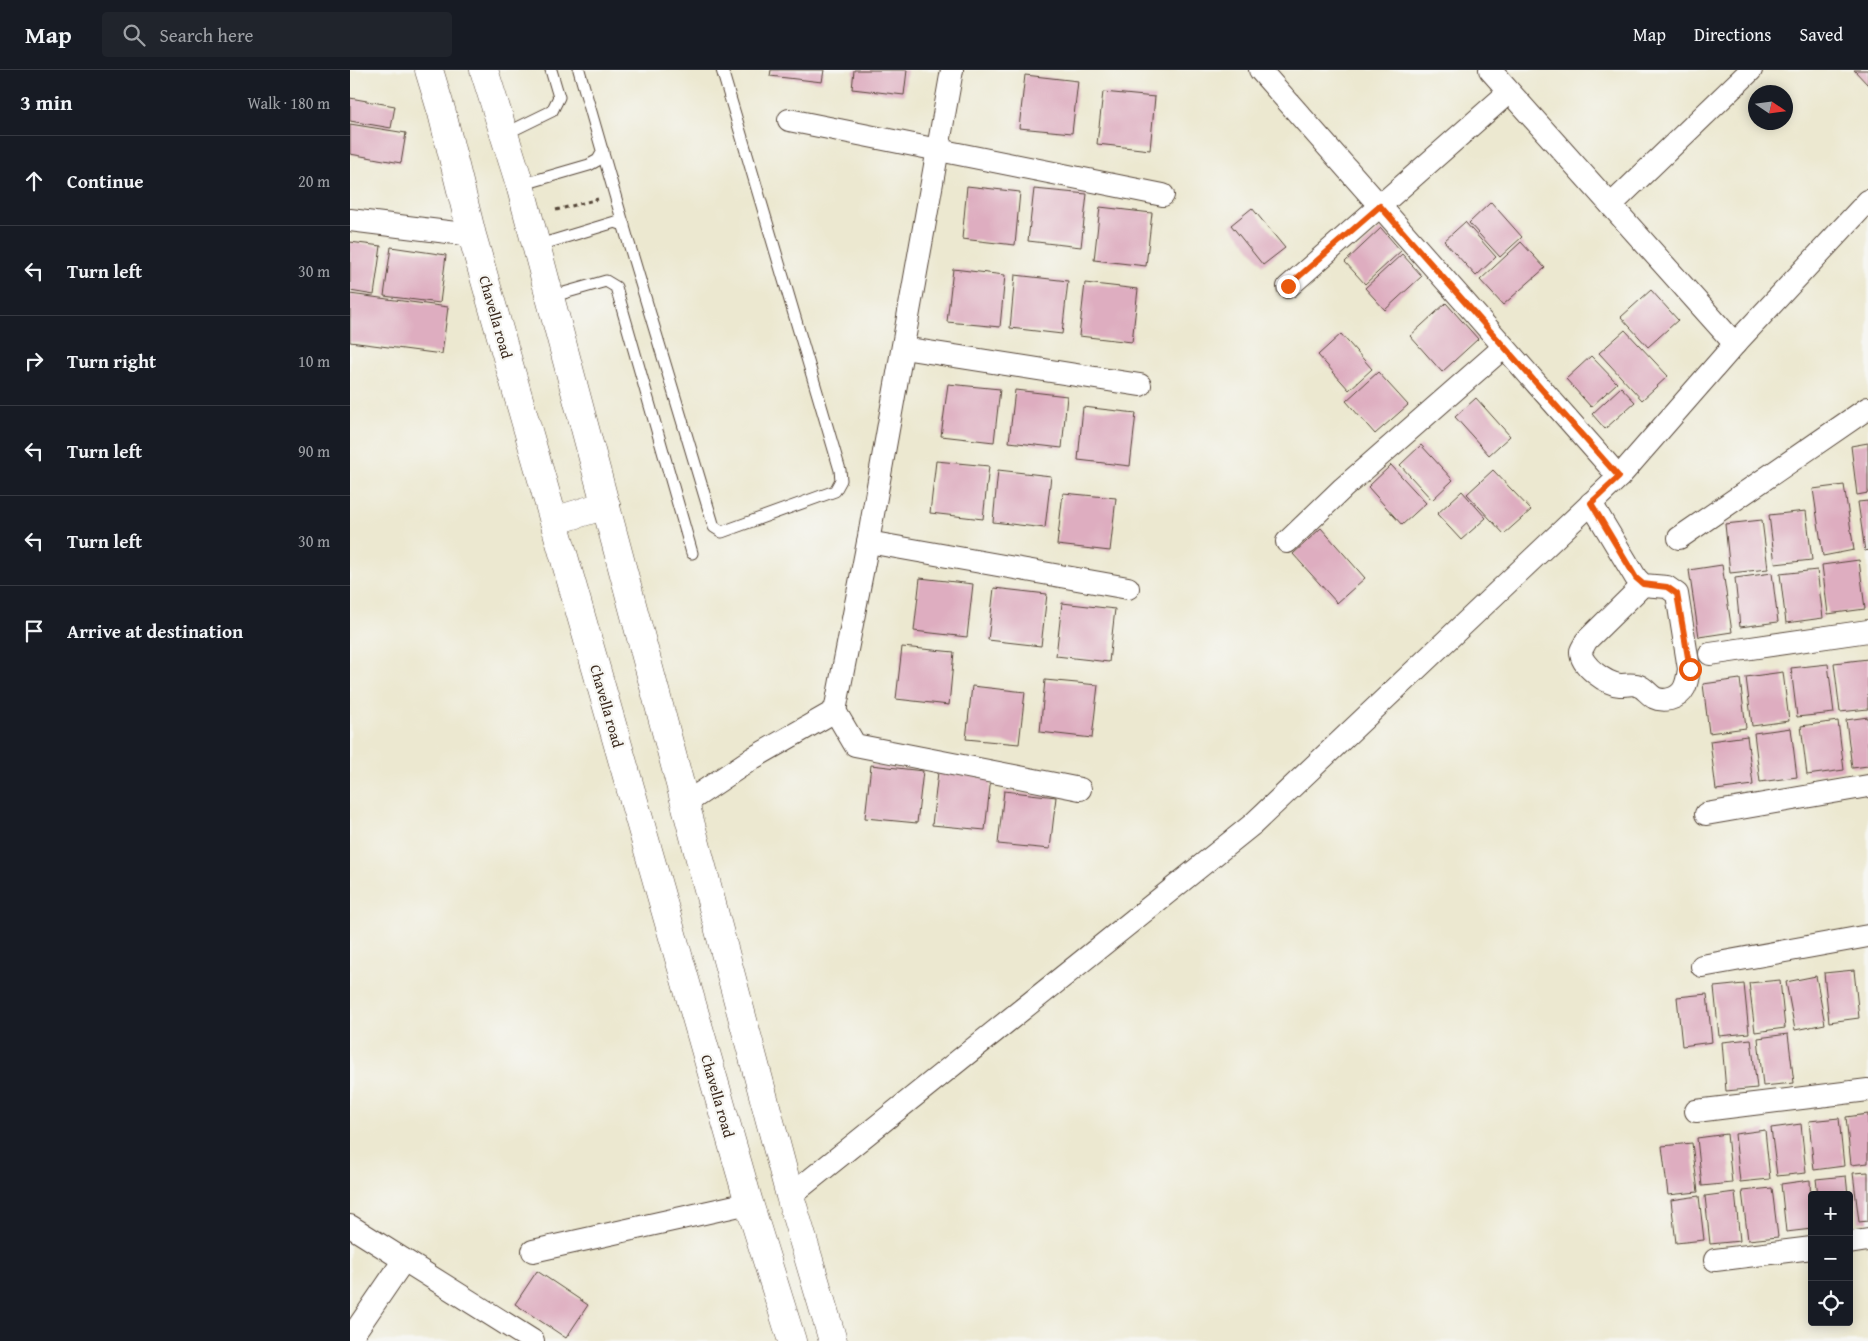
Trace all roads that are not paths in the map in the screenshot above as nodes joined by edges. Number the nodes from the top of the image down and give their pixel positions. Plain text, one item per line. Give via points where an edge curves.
1 (428, 70) edge
2 (484, 70) edge
3 (551, 70) edge
4 (580, 70) edge
5 (722, 70) edge
6 (952, 70) edge
7 (1260, 70) edge
8 (1490, 70) edge
9 (1740, 74) edge
10 (1509, 92) junction
11 (789, 120) dead end
12 (504, 134) junction
13 (938, 150) junction
14 (603, 151) junction
15 (520, 185) junction
16 (1163, 195) dead end
17 (1868, 201) edge
18 (1611, 205) junction
19 (1380, 206) junction
20 (350, 220) edge
21 (624, 225) junction
22 (472, 235) junction
23 (536, 246) junction
24 (1288, 286) dead end
25 (550, 297) junction
26 (1735, 344) junction
27 (1504, 347) junction
28 (903, 348) junction
29 (1140, 385) dead end
30 (1868, 408) edge
31 (1619, 477) junction
32 (1591, 503) junction
33 (606, 506) junction
34 (554, 521) junction
35 (1679, 538) dead end
36 (868, 542) junction
37 (1287, 542) dead end
38 (692, 553) dead end
39 (1643, 584) junction
40 (1128, 588) dead end
41 (1868, 631) edge
42 (1710, 654) dead end
43 (835, 711) junction
44 (1868, 786) edge
45 (1080, 789) dead end
46 (686, 804) junction
47 (1706, 814) dead end
48 (1868, 936) edge
49 (1702, 966) dead end
50 (1868, 1090) edge
51 (1696, 1111) dead end
52 (790, 1196) junction
53 (749, 1203) junction
54 (350, 1226) edge
55 (1868, 1240) edge
56 (1853, 1242) edge
57 (1808, 1248) edge
58 (533, 1252) dead end
59 (404, 1260) junction
60 (1715, 1260) dead end
61 (350, 1339) edge
62 (533, 1341) edge
63 (792, 1341) edge
64 (833, 1341) edge

1 - 22 highway, Chavella road
2 - 12 highway
3 - 12 lane via 559,98 552,111
4 - 14 lane
5 - 21 lane via 840,470 841,480 835,491 722,532 714,526
6 - 13 street
7 - 19 street
8 - 10 street
9 - 18 street
10 - 18 street
10 - 19 street
11 - 13 street
12 - 15 highway
13 - 16 street
13 - 28 street
14 - 15 lane via 590,165
14 - 21 lane
15 - 23 highway
17 - 26 street
18 - 26 street
19 - 24 street
19 - 27 street
20 - 22 street
21 - 23 lane via 615,222
22 - 34 highway, Chavella road
23 - 25 highway
25 - 33 highway
25 - 38 lane via 606,281 616,287
26 - 31 street
27 - 31 street
27 - 37 street
28 - 29 street
28 - 36 street
30 - 35 street
31 - 32 street
32 - 39 street via 1636,578
32 - 52 street via 1253,824
33 - 34 highway
33 - 46 highway
34 - 53 highway, Chavella road
36 - 40 street
36 - 43 street
39 - 39 street via 1667,587 1677,594 1690,669 1684,690 1667,700 1655,698 1639,685 1608,682 1583,659 1581,650 1586,641
41 - 42 street
43 - 45 street via 854,745
43 - 46 street via 753,758
44 - 47 street
46 - 52 highway
48 - 49 street
50 - 51 street
52 - 64 highway
53 - 58 street
53 - 63 highway, Chavella road
54 - 59 street
55 - 56 street
57 - 60 street
59 - 61 street
59 - 62 street

